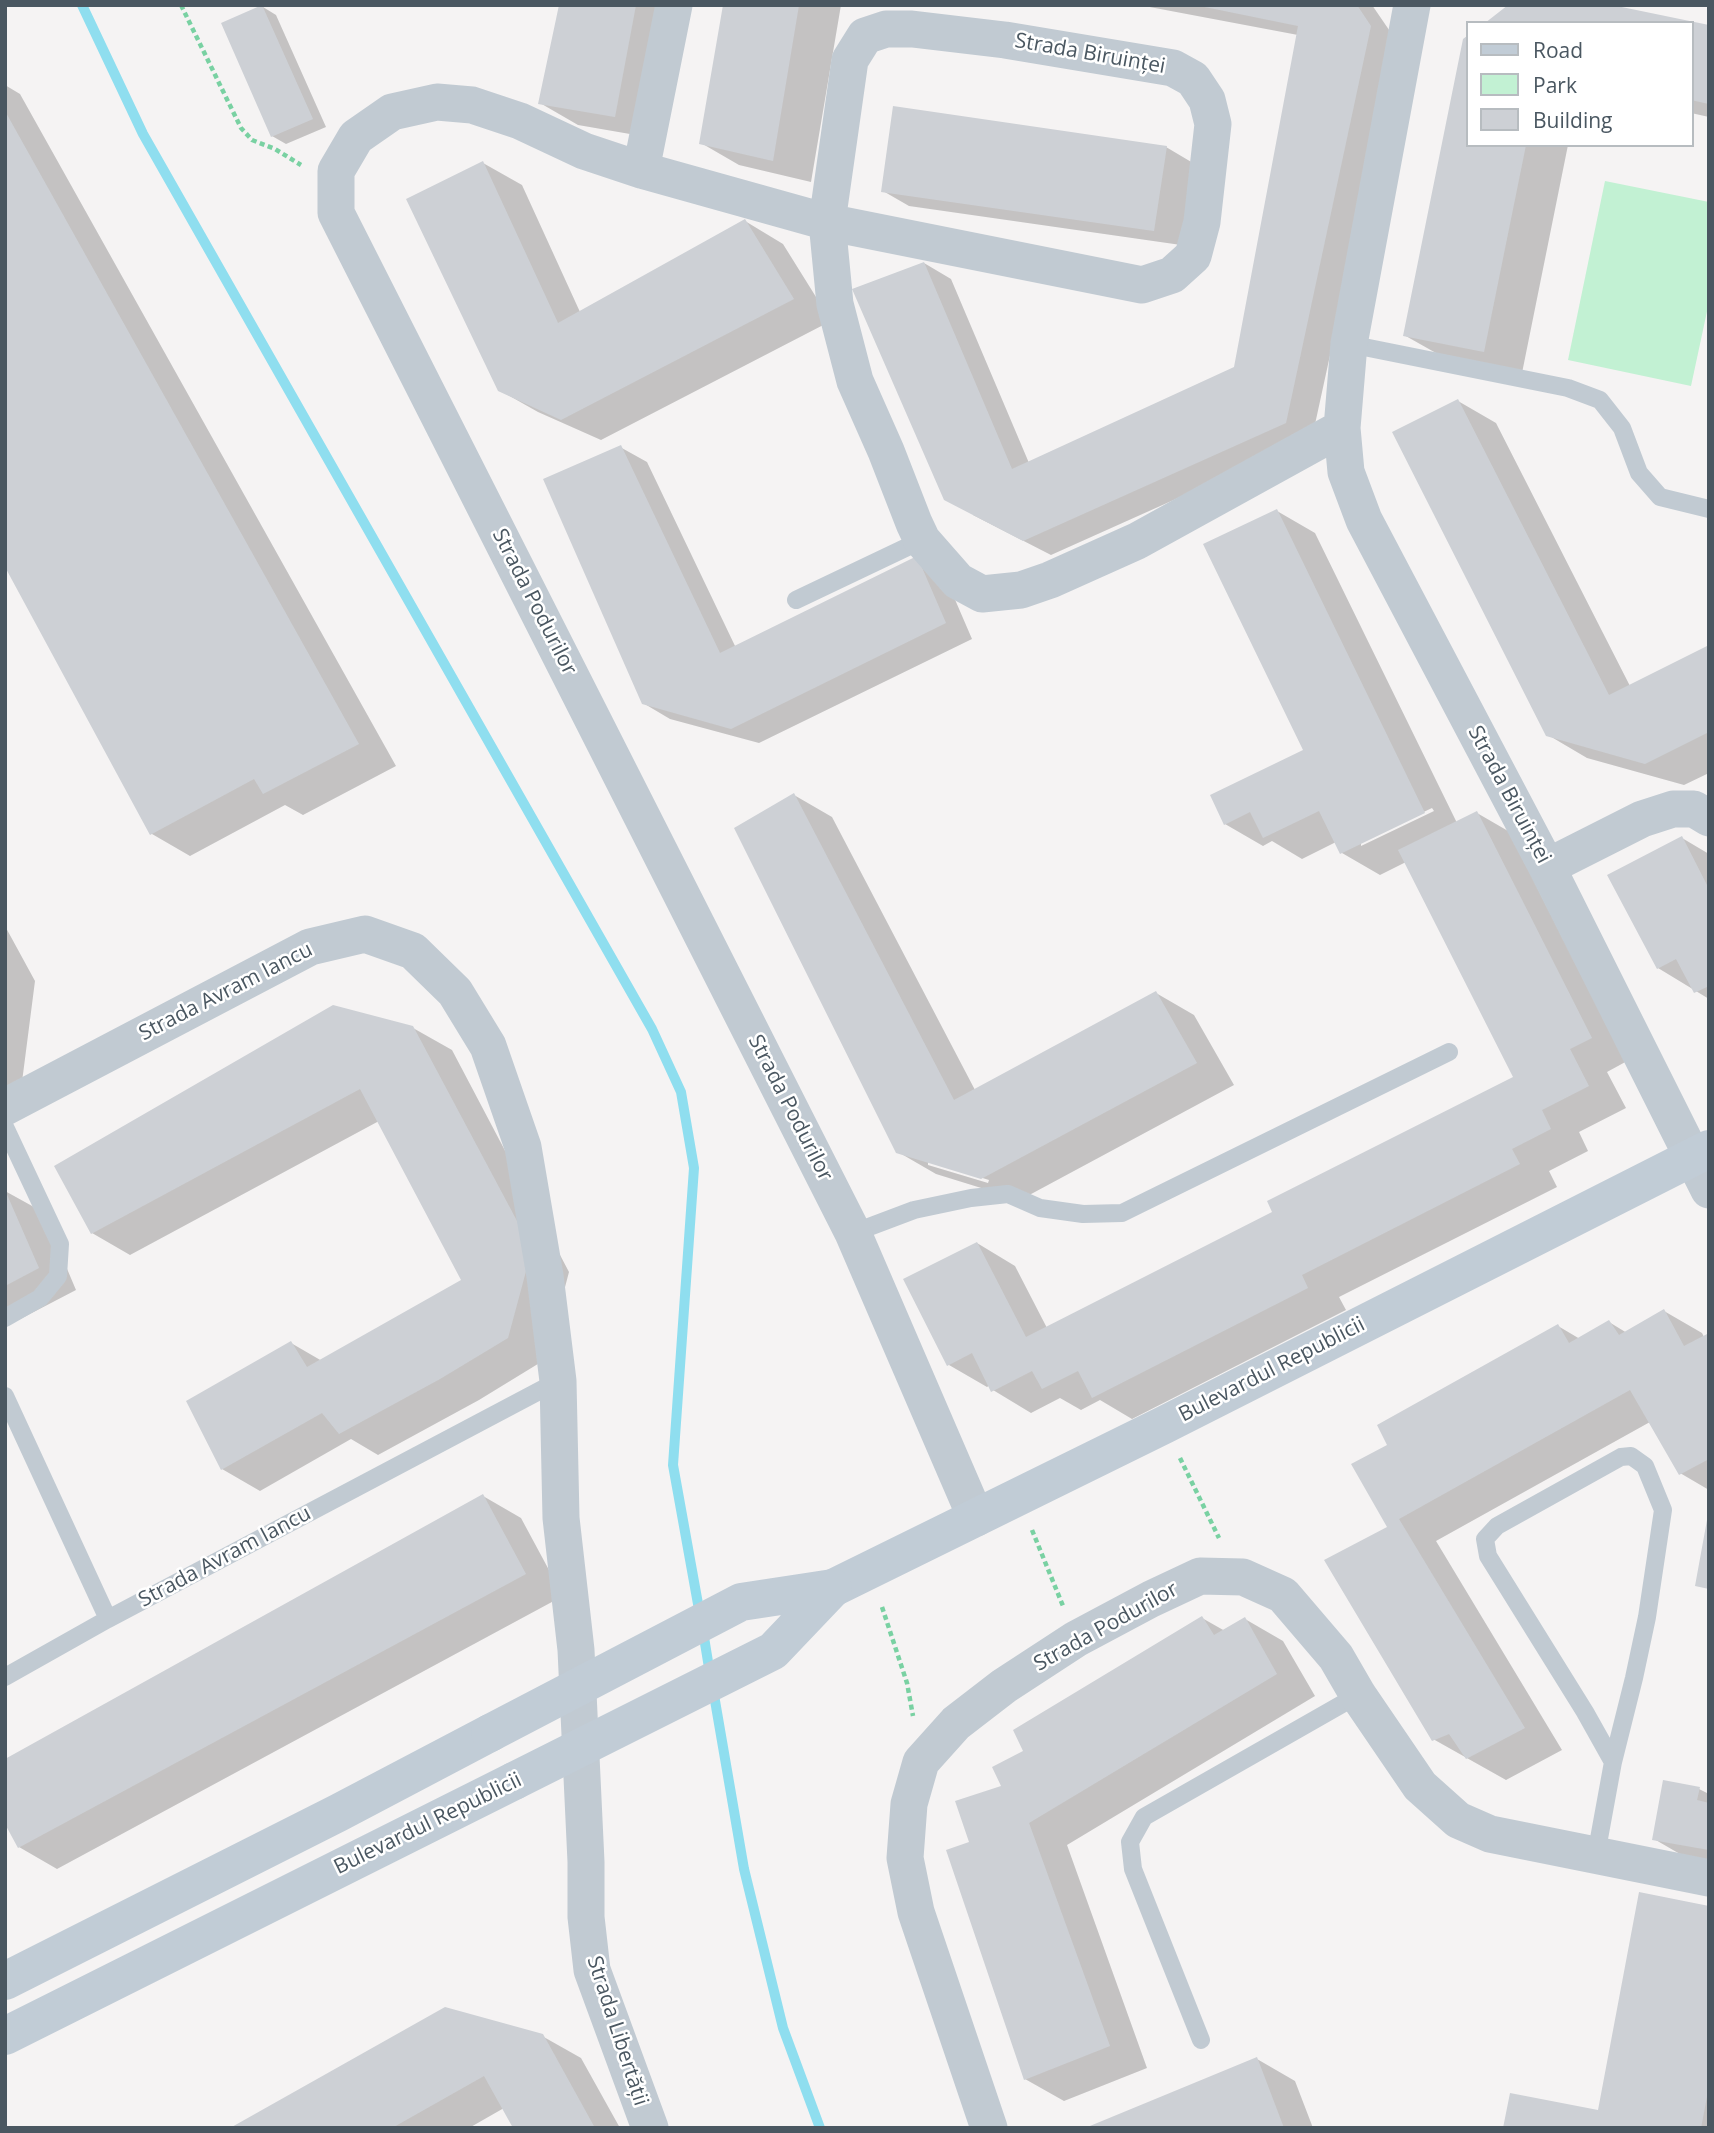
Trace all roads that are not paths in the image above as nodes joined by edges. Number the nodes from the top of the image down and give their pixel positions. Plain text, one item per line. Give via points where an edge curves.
1 (674, 5) edge
2 (1412, 5) edge
3 (641, 170) junction
4 (827, 222) junction
5 (1349, 344) junction
6 (1342, 428) junction
7 (1709, 509) edge
8 (922, 540) junction
9 (796, 600) dead end
10 (1709, 818) edge
11 (1547, 867) junction
12 (1449, 1052) dead end
13 (5, 1107) edge
14 (5, 1127) edge
15 (1703, 1165) edge
16 (853, 1233) junction
17 (5, 1318) edge
18 (558, 1381) junction
19 (5, 1396) edge
20 (976, 1518) junction
21 (833, 1588) junction
22 (108, 1619) junction
23 (576, 1650) joint
24 (5, 1678) edge
25 (1358, 1695) junction
26 (1613, 1762) junction
27 (1597, 1855) junction
28 (1709, 1878) edge
29 (5, 1981) edge
30 (5, 2036) edge
31 (1201, 2040) dead end
32 (650, 2128) edge
33 (989, 2128) edge

1 - 3 street
2 - 5 street, Strada Biruinței
3 - 4 street, Strada Podurilor
3 - 16 street, Strada Podurilor via 584,151 520,121 472,105 437,102 392,112 356,137 336,171 336,213
4 - 4 street, Strada Biruinței via 850,60 865,36 886,29 1005,40 1173,68 1193,79 1207,100 1213,124 1202,222 1193,256 1172,275 1142,285
4 - 8 street, Strada Biruinței via 835,304 855,381
5 - 6 street, Strada Biruinței
5 - 7 lane via 1568,388 1601,400 1622,428 1639,473 1660,497
6 - 8 street, Strada Biruinței via 1137,541 1021,590 982,594 958,581
6 - 11 street, Strada Biruinței via 1346,472 1364,520
8 - 9 lane
10 - 11 street via 1694,809 1673,809 1642,819
11 - 15 street, Strada Biruinței
12 - 16 lane via 1122,1213 1040,1208 1008,1194 914,1210
13 - 18 street, Strada Avram Iancu via 310,947 366,934 413,951 456,992 488,1046 523,1147
14 - 17 lane via 60,1244 58,1276 40,1298
15 - 20 street, Bulevardul Republicii
16 - 20 street, Strada Podurilor
18 - 22 lane, Strada Avram Iancu
18 - 23 street, Strada Avram Iancu via 561,1518
19 - 22 lane
20 - 21 street, Bulevardul Republicii
21 - 29 street, Bulevardul Republicii, bridge via 741,1602
21 - 30 street, Bulevardul Republicii, bridge via 773,1651
22 - 24 lane, Strada Avram Iancu
23 - 32 street, Strada Libertății via 592,1970
25 - 27 street, Strada Podurilor via 1420,1786 1458,1820 1490,1834
25 - 31 lane via 1144,1817 1130,1842 1133,1868
25 - 33 street, Strada Podurilor via 1336,1657 1283,1595 1243,1577 1200,1576 1076,1639 1004,1686 956,1723 921,1762 909,1804 905,1858 916,1912
26 - 26 lane via 1488,1556 1485,1539 1497,1526 1621,1457 1631,1456 1645,1466 1662,1510 1647,1618
26 - 27 lane
27 - 28 street, Strada Podurilor

